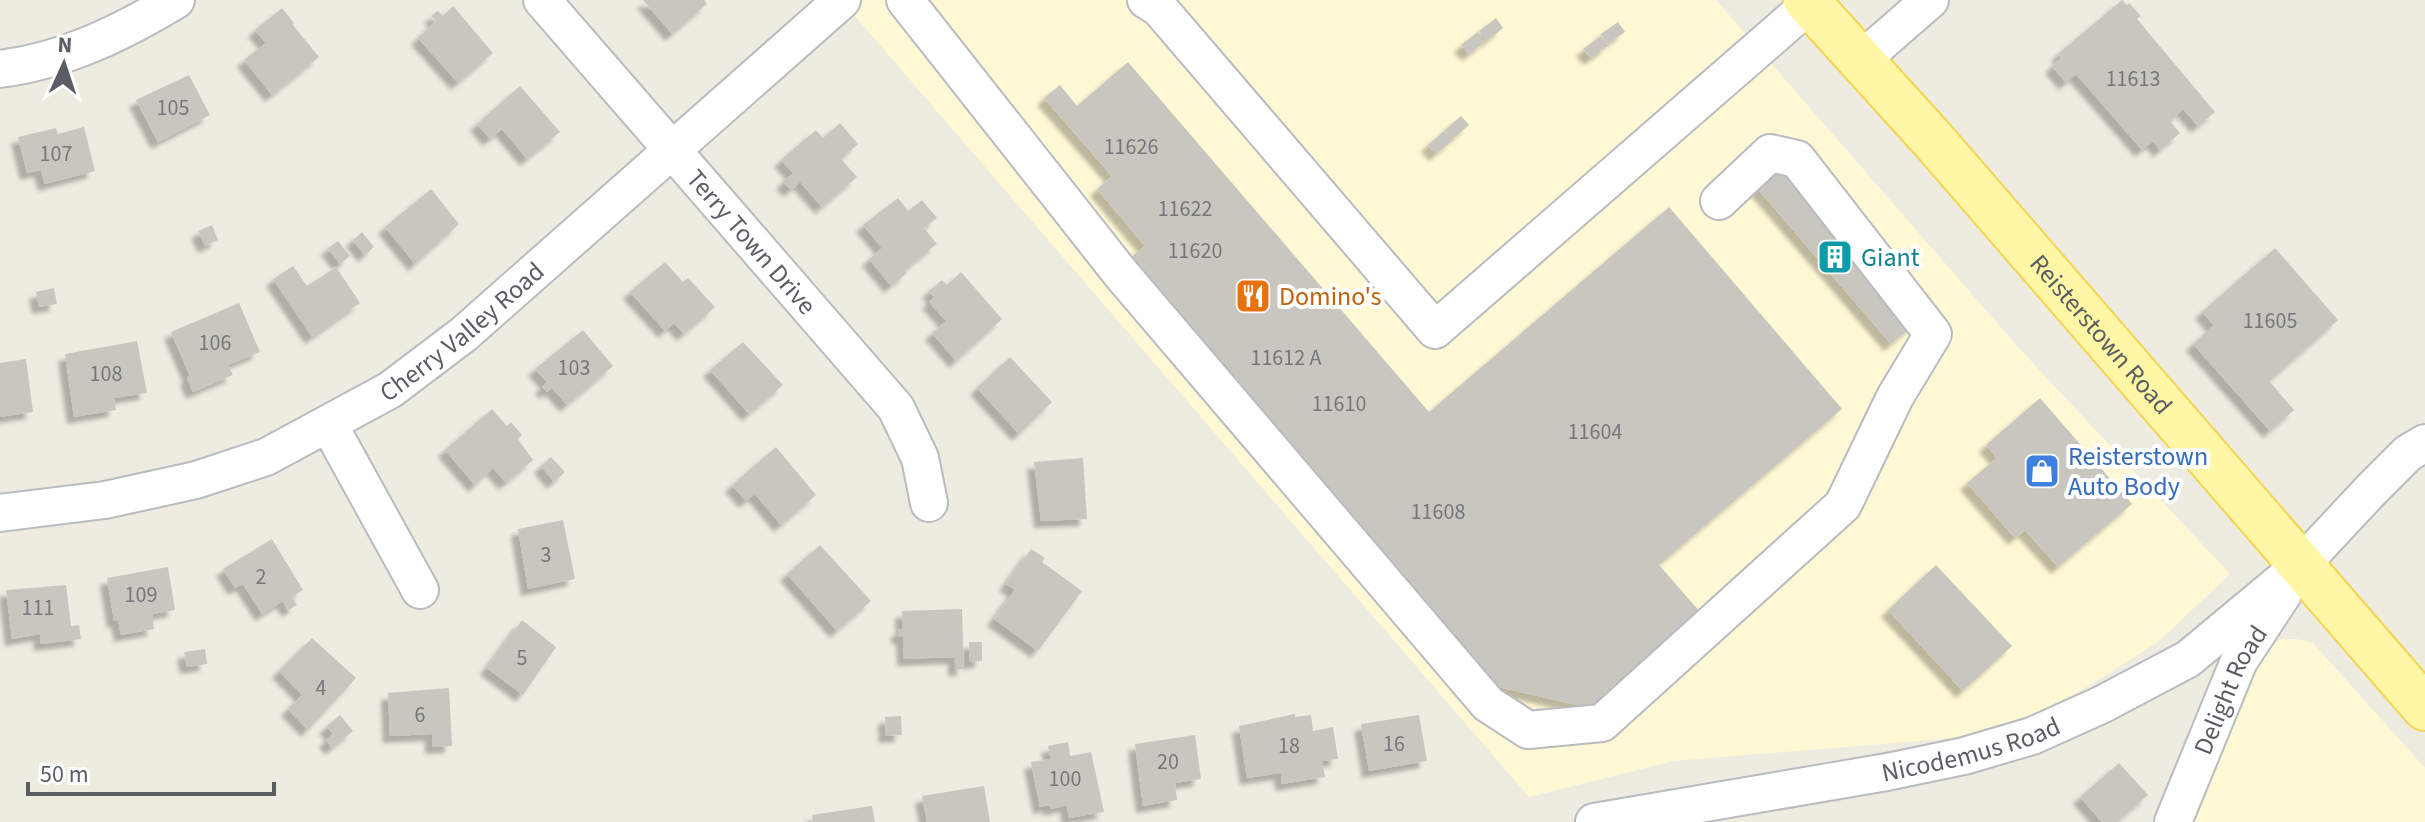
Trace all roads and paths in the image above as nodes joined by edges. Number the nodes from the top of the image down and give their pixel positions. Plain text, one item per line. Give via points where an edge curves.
1 (176, 0) edge
2 (542, 0) edge
3 (842, 0) edge
4 (905, 0) edge
5 (1146, 0) edge
6 (1930, 0) edge
7 (1808, 2) edge
8 (1860, 61) junction
9 (0, 69) edge
10 (673, 151) junction
11 (1719, 201) dead end
12 (329, 425) junction
13 (2425, 443) edge
14 (929, 503) dead end
15 (0, 513) edge
16 (2301, 565) junction
17 (420, 590) dead end
18 (2425, 708) edge
19 (1594, 822) edge
20 (2173, 822) edge

1 - 9 street via 78,50
2 - 10 street, Terry Town Drive
3 - 10 street, Cherry Valley Road
4 - 11 street via 1132,287 1488,704 1528,730 1602,723 1843,505 1895,397 1933,334 1797,159 1770,153
5 - 7 street via 1159,8 1435,330
6 - 8 street
7 - 8 main road, Reisterstown Road
8 - 16 main road, Reisterstown Road
10 - 12 street, Cherry Valley Road via 464,334 390,390
10 - 14 street, Terry Town Drive via 896,408 920,458
12 - 15 street, Cherry Valley Road via 266,457 196,480 105,500
12 - 17 street
13 - 16 street via 2408,453
16 - 18 main road, Reisterstown Road
16 - 19 street, Nicodemus Road via 2188,659 2032,736 1887,772
16 - 20 street, Delight Road via 2239,661

